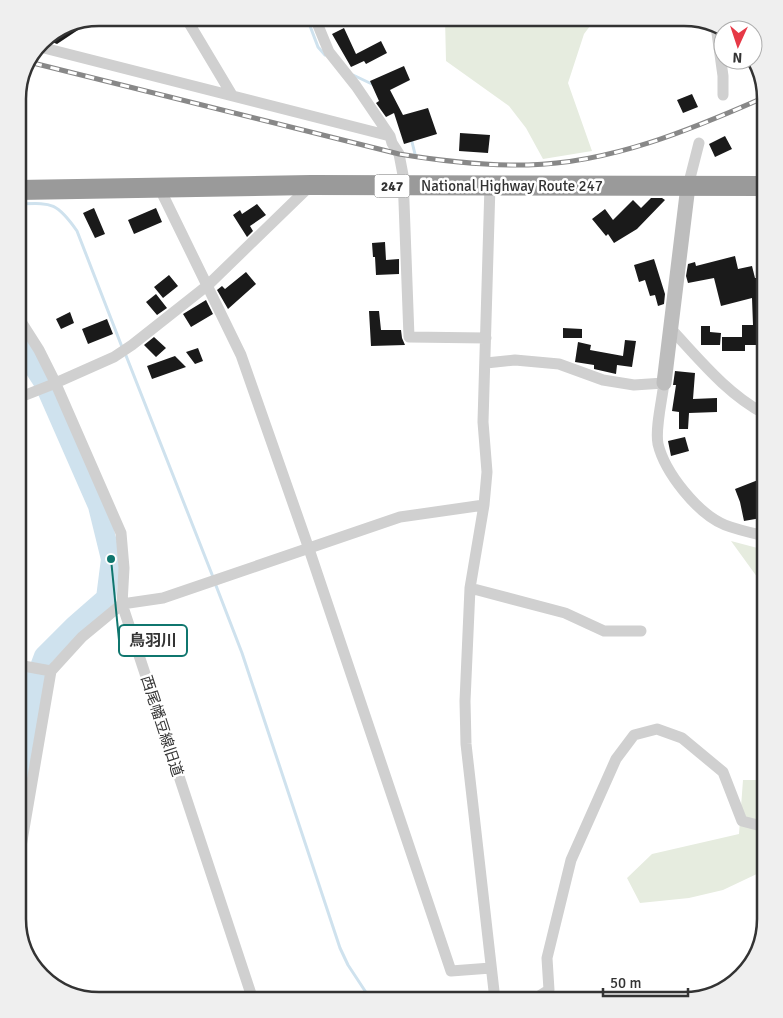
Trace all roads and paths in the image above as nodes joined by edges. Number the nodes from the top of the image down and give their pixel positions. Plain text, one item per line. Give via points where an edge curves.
1 (191, 26) edge
2 (318, 26) edge
3 (46, 49) edge
4 (722, 70) edge
5 (726, 70) edge
6 (723, 76) junction
7 (232, 95) junction
8 (723, 95) dead end
9 (390, 136) junction
10 (699, 144) dead end
11 (311, 185) junction
12 (490, 185) junction
13 (403, 186) junction
14 (688, 186) junction
15 (757, 186) edge
16 (159, 187) junction
17 (26, 190) edge
18 (208, 285) junction
19 (671, 329) junction
20 (26, 330) edge
21 (486, 338) junction
22 (486, 363) junction
23 (664, 383) junction
24 (49, 386) junction
25 (26, 395) edge
26 (757, 409) edge
27 (484, 505) junction
28 (757, 534) edge
29 (309, 549) junction
30 (470, 588) junction
31 (122, 604) junction
32 (641, 631) dead end
33 (26, 666) edge
34 (50, 671) junction
35 (26, 816) edge
36 (757, 825) edge
37 (491, 968) junction
38 (250, 992) edge
39 (494, 992) edge
40 (547, 992) edge

1 - 7 street
2 - 9 street via 329,52
3 - 7 street
4 - 6 street
5 - 6 street
6 - 8 street
7 - 9 street
9 - 13 street via 399,154
10 - 14 street
11 - 13 highway, National Highway Route 247 / 247
11 - 16 highway, National Highway Route 247 / 247
11 - 18 street
12 - 13 highway, National Highway Route 247 / 247
12 - 14 highway, National Highway Route 247 / 247
12 - 21 street
13 - 21 street via 409,337
14 - 15 highway, National Highway Route 247 / 247
14 - 19 street
16 - 17 highway, National Highway Route 247 / 247
16 - 18 street
18 - 24 street via 118,355
18 - 29 street via 241,355
19 - 23 street
19 - 26 street via 738,398
20 - 24 street, 西尾幡豆線旧道 via 39,350
21 - 22 street
22 - 23 street via 515,360 559,364 603,380 634,385
22 - 27 street via 483,422 487,472
23 - 28 street via 658,444 670,474 700,509 724,525
24 - 25 street
24 - 31 street, 西尾幡豆線旧道 via 121,533 124,568
27 - 29 street via 400,517
27 - 30 street
29 - 31 street via 163,598
29 - 37 street via 451,971
30 - 32 street via 565,613 604,631
30 - 37 street via 466,744
31 - 34 street via 82,637
31 - 38 street, 西尾幡豆線旧道
33 - 34 street
34 - 35 street
36 - 40 street via 742,821 723,772 682,738 657,730 634,735 616,759 571,860 547,958 550,990
37 - 39 street

